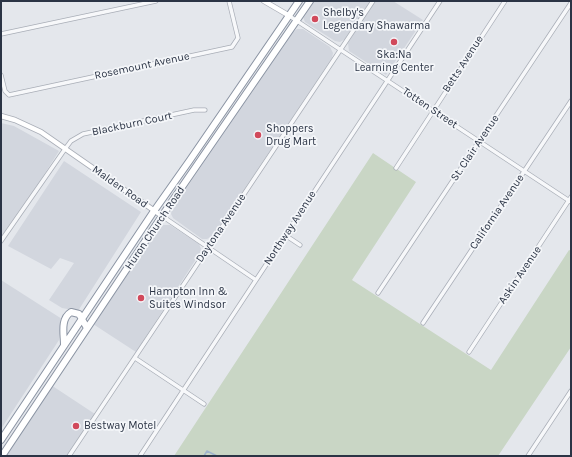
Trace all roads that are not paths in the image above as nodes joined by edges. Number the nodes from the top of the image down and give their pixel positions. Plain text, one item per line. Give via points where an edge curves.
1 (156, 1) edge
2 (229, 1) edge
3 (264, 1) edge
4 (299, 1) edge
5 (310, 1) edge
6 (373, 1) edge
7 (440, 1) edge
8 (505, 1) edge
9 (571, 3) edge
10 (288, 15) junction
11 (296, 20) junction
12 (1, 34) edge
13 (341, 50) junction
14 (1, 75) edge
15 (388, 80) junction
16 (571, 101) edge
17 (205, 110) dead end
18 (433, 110) junction
19 (1, 116) edge
20 (479, 141) junction
21 (65, 149) junction
22 (396, 168) dead end
23 (524, 171) junction
24 (570, 200) edge
25 (154, 211) junction
26 (162, 216) junction
27 (3, 235) edge
28 (286, 235) junction
29 (1, 241) edge
30 (300, 245) dead end
31 (208, 247) junction
32 (256, 280) junction
33 (378, 293) dead end
34 (82, 319) junction
35 (423, 323) dead end
36 (87, 328) junction
37 (64, 345) junction
38 (469, 352) dead end
39 (134, 358) junction
40 (183, 390) junction
41 (571, 391) edge
42 (204, 404) dead end
43 (1, 440) edge
44 (2, 456) edge
45 (69, 456) edge
46 (140, 456) edge
47 (528, 456) edge

1 - 12 street
2 - 14 street, Rosemount Avenue via 238,38 232,47 9,95 5,91
3 - 10 main road
4 - 10 highway, Huron Church Road
5 - 11 highway, Huron Church Road
6 - 13 street, Daytona Avenue
7 - 15 street, Northway Avenue
8 - 18 street, Betts Avenue
9 - 20 street, St. Clair Avenue
10 - 11 street, Totten Street
10 - 25 highway, Huron Church Road
11 - 13 street, Totten Street
11 - 26 highway, Huron Church Road
13 - 15 street, Totten Street
13 - 31 street, Daytona Avenue
15 - 18 street, Totten Street
15 - 28 street, Northway Avenue
16 - 23 street, California Avenue
17 - 21 street, Blackburn Court via 194,110 83,134 71,141
18 - 20 street, Totten Street
18 - 22 street, Betts Avenue
19 - 21 main road, Malden Road via 41,132
20 - 23 street, Totten Street
20 - 33 street, St. Clair Avenue
21 - 25 main road, Malden Road
21 - 27 street, Blackburn Court
23 - 24 street, Totten Street
23 - 35 street, California Avenue
24 - 38 street, Askin Avenue
25 - 26 main road, Malden Road
25 - 34 highway, Huron Church Road
26 - 31 street, Malden Road
26 - 36 highway, Huron Church Road
27 - 29 street, Blackburn Court
28 - 30 street
28 - 32 street, Northway Avenue
31 - 32 street, Malden Road
31 - 39 street, Daytona Avenue
32 - 40 street, Northway Avenue
34 - 36 highway
34 - 37 highway, Huron Church Road
34 - 37 highway via 75,312 67,315 64,321
36 - 44 highway, Huron Church Road
37 - 43 highway, Huron Church Road
39 - 40 street
39 - 45 street, Daytona Avenue
40 - 42 street
40 - 46 street, Northway Avenue
41 - 47 street

